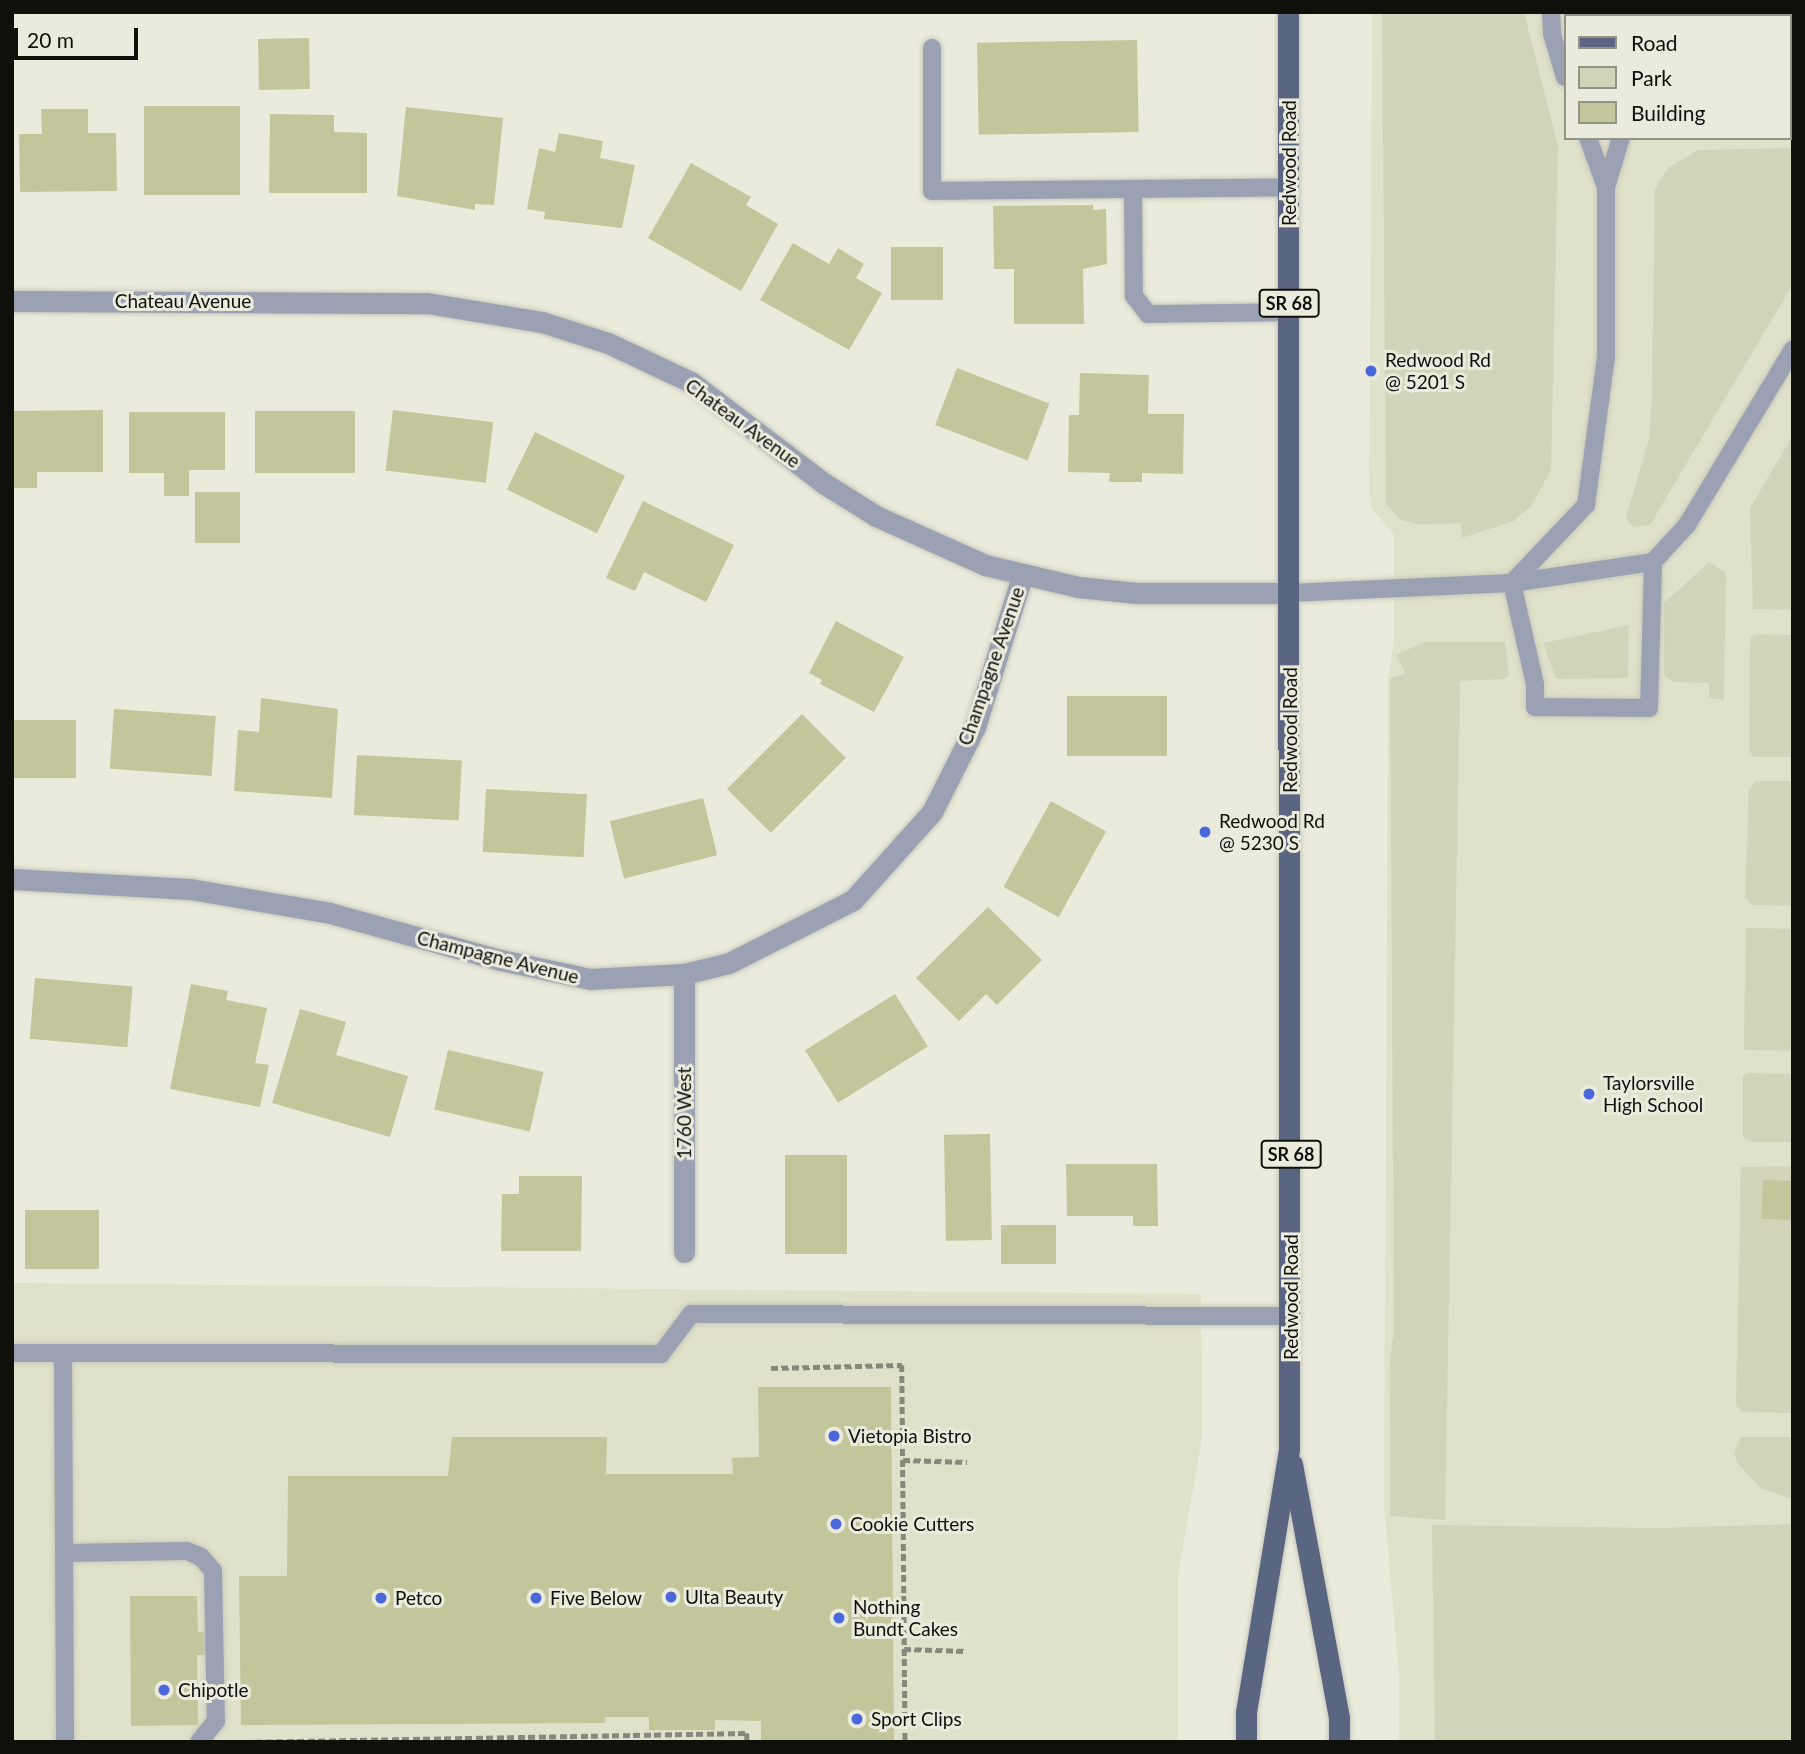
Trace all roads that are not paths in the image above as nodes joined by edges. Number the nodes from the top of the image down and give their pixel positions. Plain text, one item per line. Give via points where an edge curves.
1 (1289, 12) edge
2 (1551, 12) edge
3 (932, 48) dead end
4 (1563, 70) edge
5 (1589, 140) edge
6 (1620, 140) edge
7 (1289, 187) junction
8 (1606, 187) junction
9 (1133, 189) junction
10 (12, 301) edge
11 (1289, 312) junction
12 (1793, 349) edge
13 (1653, 562) junction
14 (1022, 576) junction
15 (1512, 583) junction
16 (1290, 593) junction
17 (12, 879) edge
18 (684, 974) junction
19 (684, 1252) dead end
20 (1292, 1317) junction
21 (12, 1353) edge
22 (63, 1353) junction
23 (1289, 1448) junction
24 (65, 1553) junction
25 (65, 1742) edge
26 (199, 1742) edge
27 (1246, 1742) edge
28 (1339, 1742) edge

1 - 7 main road, Redwood Road / SR 68
2 - 4 lane
3 - 9 lane via 932,191
5 - 8 lane
6 - 8 lane
7 - 9 lane
7 - 11 main road, Redwood Road / SR 68
8 - 15 lane via 1606,358 1586,505
9 - 11 lane via 1135,296 1148,314
10 - 14 street, Chateau Avenue via 403,302 485,309 541,322 608,344 691,382 825,484 876,516 985,565
11 - 16 main road, Redwood Road / SR 68
12 - 13 lane via 1687,525
13 - 15 lane
13 - 15 lane via 1648,708 1535,707 1535,684
14 - 16 street, Chateau Avenue via 1137,593
14 - 18 street, Champagne Avenue via 975,727 932,812 895,858 853,900 772,945 729,963
15 - 16 lane
16 - 20 main road, Redwood Road / SR 68
17 - 18 street, Champagne Avenue via 190,889 318,911 534,969 590,979
18 - 19 street, 1760 West
20 - 22 lane via 691,1314 661,1354
20 - 23 main road, Redwood Road / SR 68
21 - 22 lane
22 - 24 lane
23 - 27 main road, Redwood Road / SR 68 via 1246,1712
23 - 28 main road, Redwood Road / SR 68 via 1339,1718
24 - 25 lane
24 - 26 lane via 187,1551 213,1571 216,1721

